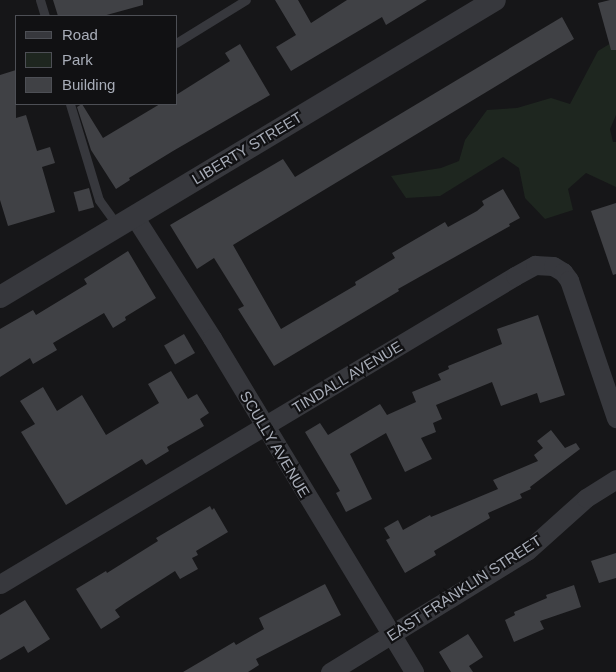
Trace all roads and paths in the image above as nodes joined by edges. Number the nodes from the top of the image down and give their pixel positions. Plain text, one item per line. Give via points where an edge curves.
1 (40, 0) edge
2 (246, 0) edge
3 (495, 0) edge
4 (45, 15) edge
5 (178, 42) edge
6 (71, 105) edge
7 (126, 221) junction
8 (0, 296) edge
9 (616, 418) edge
10 (264, 426) junction
11 (616, 479) edge
12 (0, 584) edge
13 (392, 635) junction
14 (330, 672) edge
15 (414, 672) edge

1 - 4 lane
2 - 5 lane
3 - 7 street, LIBERTY STREET
6 - 7 lane via 99,200
7 - 8 street, LIBERTY STREET
7 - 10 street, SCULLY AVENUE via 157,250
9 - 10 street, TINDALL AVENUE via 569,280 553,266 535,265
10 - 12 street, TINDALL AVENUE
10 - 13 street, SCULLY AVENUE
11 - 13 street, EAST FRANKLIN STREET via 586,498 527,551
13 - 14 street, EAST FRANKLIN STREET
13 - 15 street, SCULLY AVENUE

